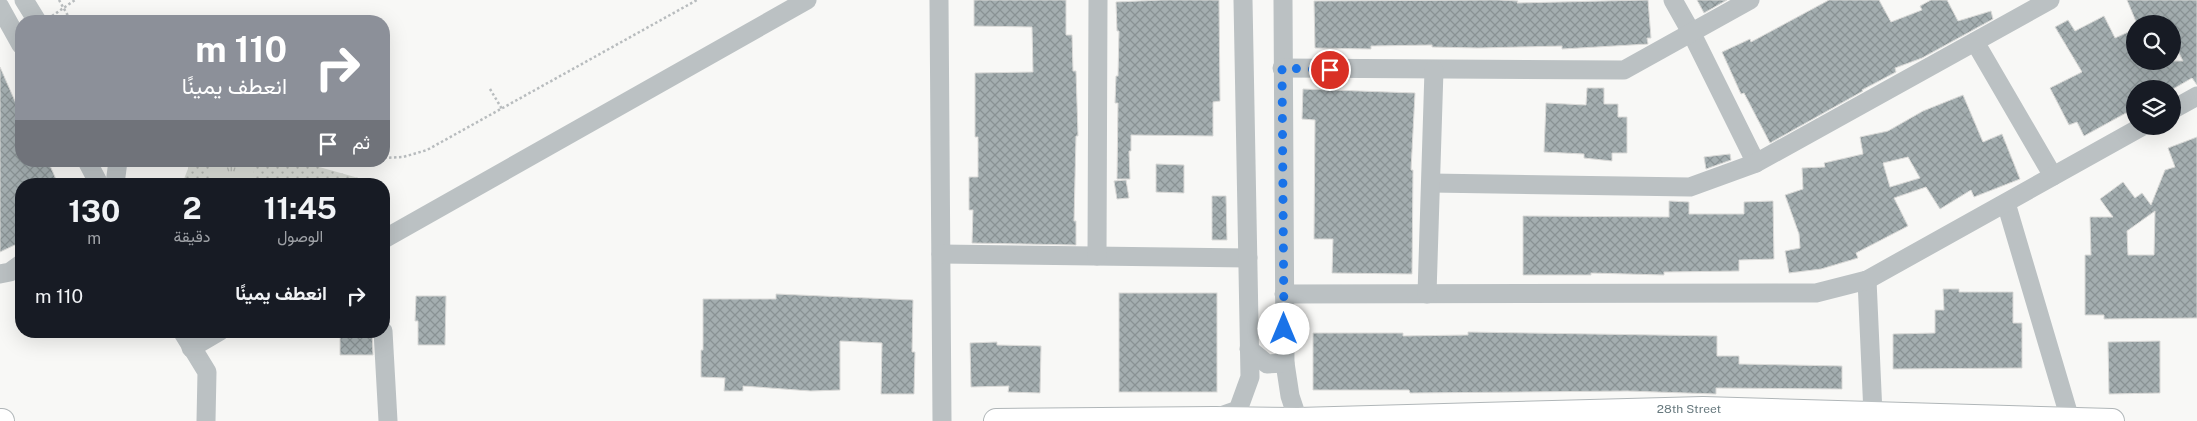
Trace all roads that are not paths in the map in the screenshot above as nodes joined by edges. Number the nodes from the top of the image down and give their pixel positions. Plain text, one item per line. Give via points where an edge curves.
1 (24, 0) edge
2 (807, 0) edge
3 (939, 0) edge
4 (1098, 0) edge
5 (1244, 0) edge
6 (1282, 0) edge
7 (1673, 0) edge
8 (1750, 0) edge
9 (2050, 0) edge
10 (0, 8) edge
11 (39, 15) edge
12 (1691, 32) junction
13 (15, 34) edge
14 (1975, 42) junction
15 (1282, 68) junction
16 (1434, 70) junction
17 (2197, 96) edge
18 (2181, 105) edge
19 (2127, 135) edge
20 (1756, 163) junction
21 (2053, 176) junction
22 (1430, 183) junction
23 (2006, 202) junction
24 (390, 236) edge
25 (941, 254) junction
26 (1097, 256) junction
27 (1248, 258) junction
28 (15, 268) edge
29 (0, 274) edge
30 (1867, 280) junction
31 (1284, 294) junction
32 (1427, 294) junction
33 (383, 338) edge
34 (186, 339) edge
35 (1249, 349) junction
36 (1285, 363) junction
37 (1588, 411) junction
38 (1873, 414) junction
39 (1214, 419) junction
40 (1954, 419) edge
41 (2070, 419) junction
42 (1298, 420) edge
43 (206, 421) edge
44 (388, 421) edge
45 (942, 421) edge
46 (996, 421) edge
47 (1616, 421) edge
48 (2112, 421) edge

1 - 11 street
2 - 24 street
3 - 25 street
4 - 26 street
5 - 27 street
6 - 15 street
7 - 12 street
8 - 12 street
9 - 14 street
10 - 13 street
12 - 16 street via 1624,70
12 - 20 street
14 - 20 street
14 - 21 street
15 - 16 street
15 - 31 street
16 - 22 street
17 - 18 street
19 - 21 street
20 - 22 street via 1690,187
21 - 23 street
22 - 32 street
23 - 30 street
23 - 41 street
25 - 26 street
25 - 45 street
26 - 27 street
27 - 35 street
28 - 29 street
30 - 32 street via 1816,293
30 - 38 street
31 - 32 street
31 - 36 street
33 - 44 street
34 - 43 street via 207,372
35 - 36 street via 1267,364
35 - 39 street via 1250,377 1238,410
36 - 42 street
37 - 38 main road, 28th Street via 1720,409
37 - 42 main road, 28th Street
37 - 47 main road
38 - 40 main road, 28th Street
39 - 42 main road, 28th Street
39 - 46 main road, 28th Street
40 - 41 main road, 28th Street
41 - 48 main road, 28th Street

